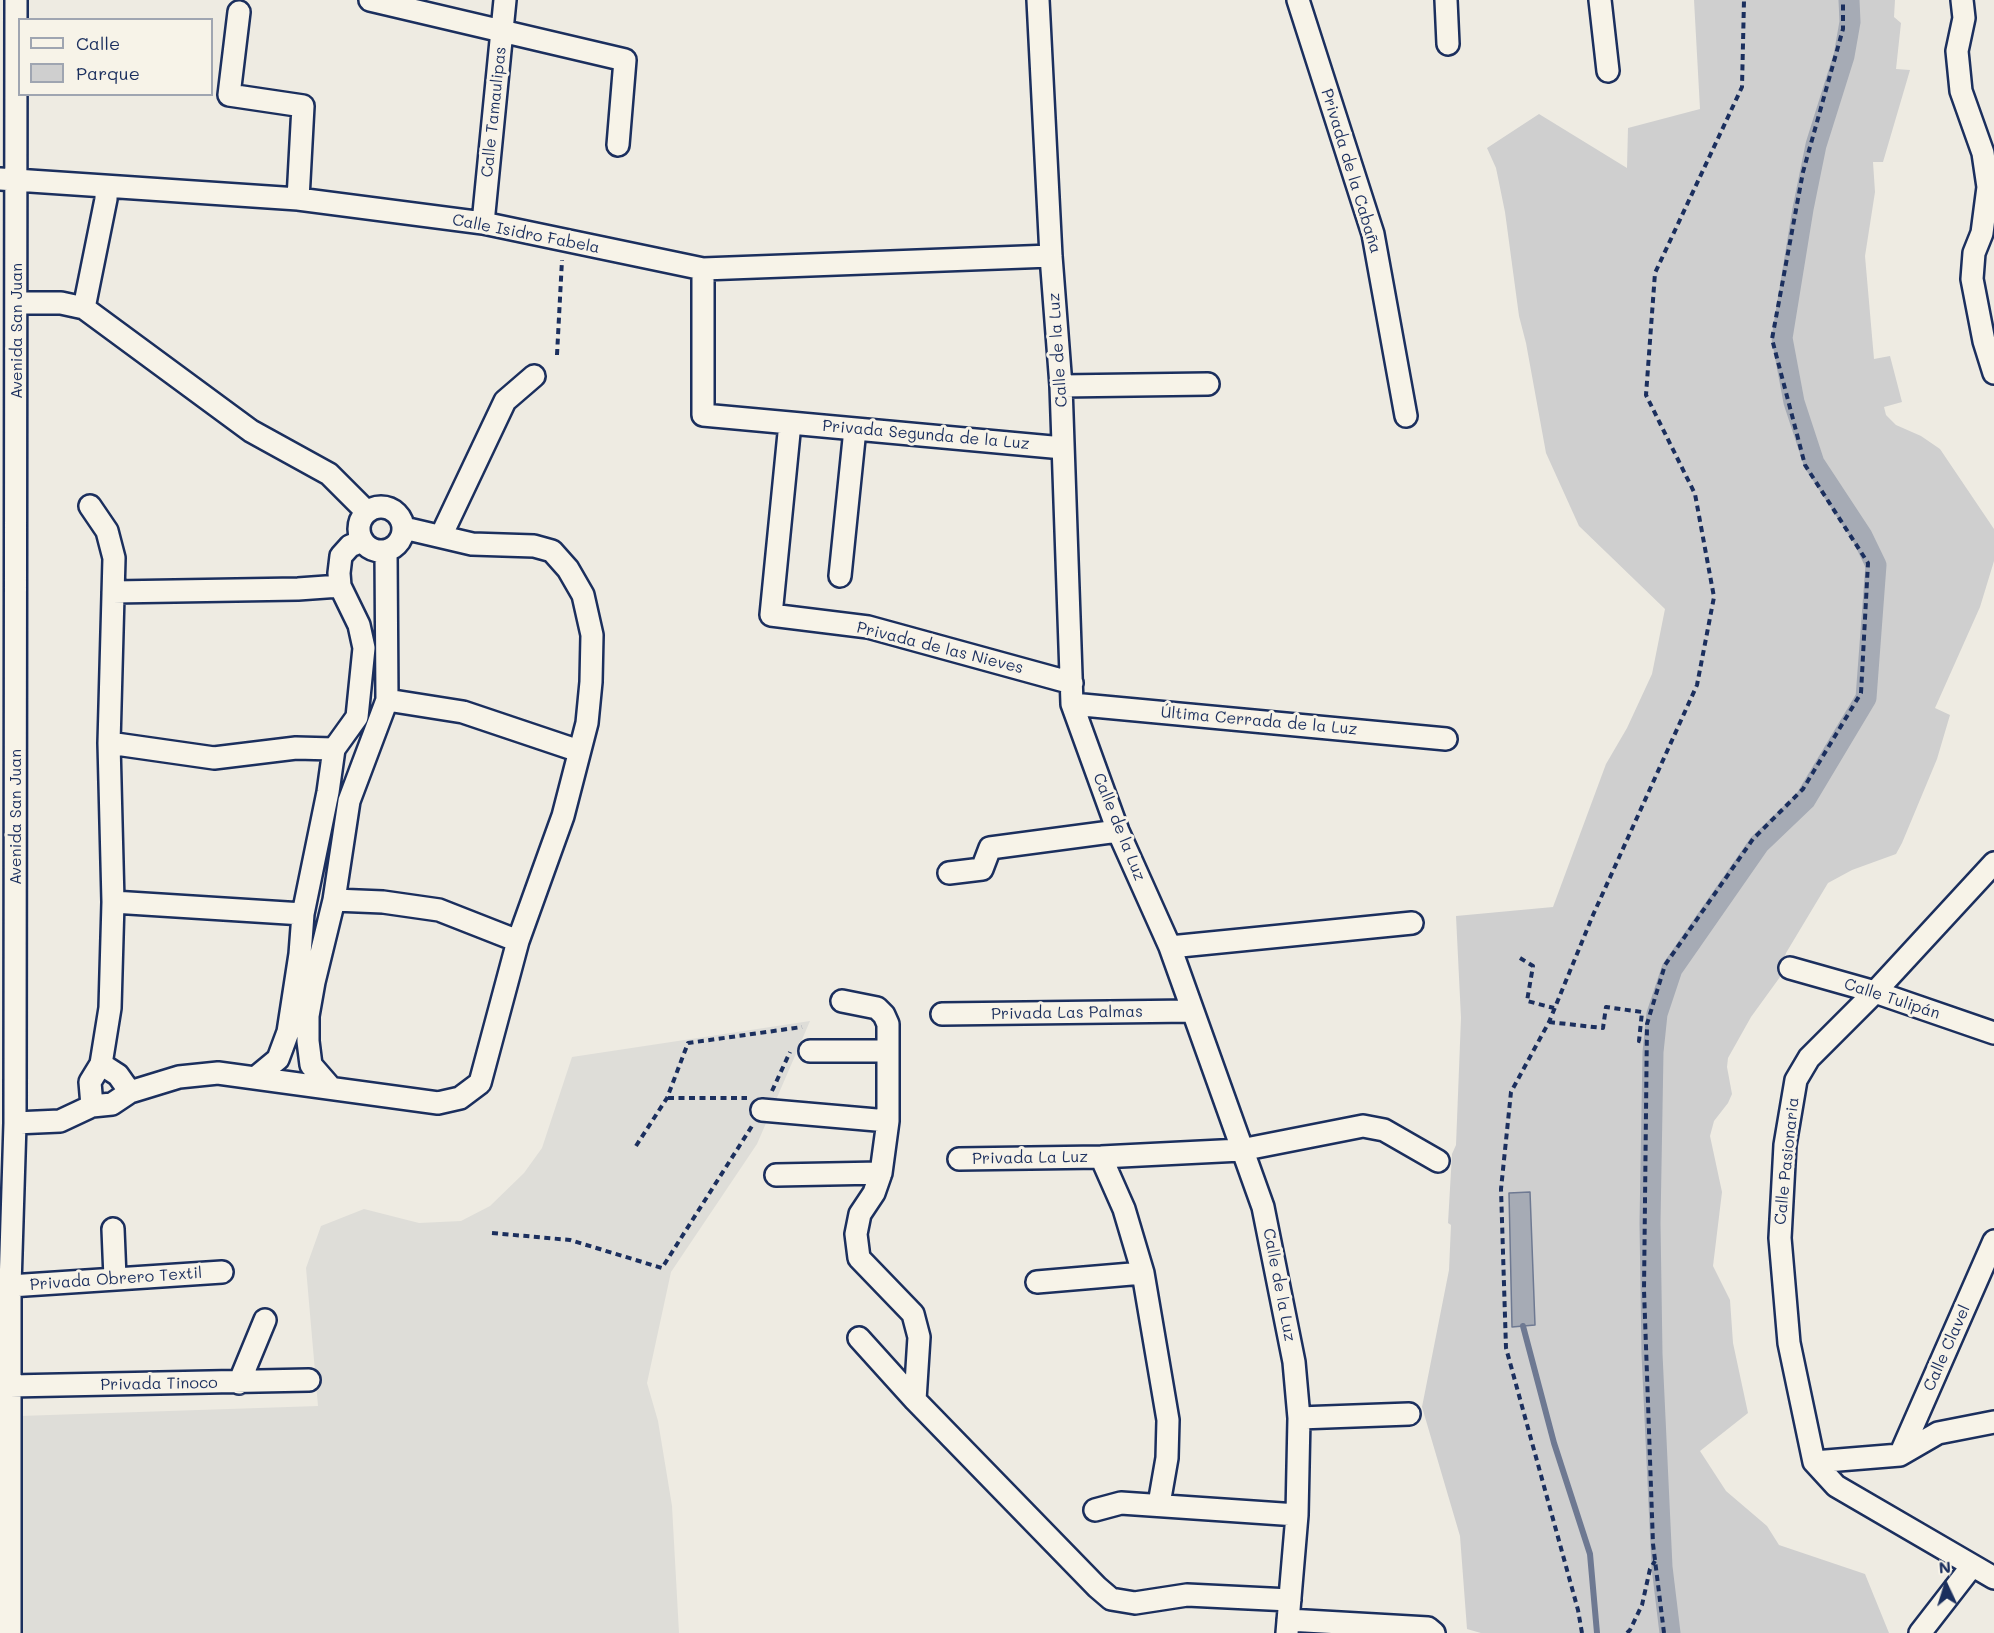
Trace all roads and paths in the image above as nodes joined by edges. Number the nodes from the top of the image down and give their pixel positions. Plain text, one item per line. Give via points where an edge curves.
1 (16, 0) edge
2 (370, 0) edge
3 (506, 0) edge
4 (1038, 0) edge
5 (1298, 0) edge
6 (1446, 0) edge
7 (1600, 0) edge
8 (1744, 0) edge
9 (1843, 0) edge
10 (1962, 0) edge
11 (239, 12) dead end
12 (502, 32) junction
13 (8, 34) edge
14 (1448, 44) dead end
15 (1608, 71) dead end
16 (618, 145) dead end
17 (8, 180) edge
18 (106, 187) junction
19 (298, 199) junction
20 (483, 224) junction
21 (1988, 232) edge
22 (564, 240) junction
23 (1051, 256) junction
24 (703, 269) junction
25 (17, 303) junction
26 (84, 308) junction
27 (557, 355) dead end
28 (1994, 373) edge
29 (534, 376) dead end
30 (1208, 384) dead end
31 (1061, 386) junction
32 (1406, 416) dead end
33 (790, 423) junction
34 (855, 429) junction
35 (1063, 448) junction
36 (90, 506) dead end
37 (367, 512) junction
38 (404, 528) junction
39 (441, 536) junction
40 (362, 541) junction
41 (386, 551) junction
42 (840, 576) dead end
43 (339, 586) junction
44 (113, 592) junction
45 (1072, 683) junction
46 (387, 700) junction
47 (1072, 704) junction
48 (1446, 739) dead end
49 (109, 743) junction
50 (334, 749) junction
51 (579, 751) junction
52 (1118, 831) junction
53 (1994, 863) edge
54 (949, 873) dead end
55 (334, 900) junction
56 (112, 902) junction
57 (303, 914) junction
58 (1412, 923) dead end
59 (518, 941) junction
60 (1170, 947) junction
61 (1520, 958) dead end
62 (1790, 968) dead end
63 (1875, 992) junction
64 (842, 1001) dead end
65 (1554, 1008) junction
66 (1192, 1011) junction
67 (942, 1014) dead end
68 (1549, 1022) junction
69 (1994, 1033) edge
70 (1646, 1042) junction
71 (800, 1045) junction
72 (888, 1051) junction
73 (101, 1064) junction
74 (255, 1078) junction
75 (331, 1088) junction
76 (130, 1092) junction
77 (667, 1098) junction
78 (765, 1104) junction
79 (92, 1106) junction
80 (888, 1121) junction
81 (15, 1124) junction
82 (636, 1146) dead end
83 (1241, 1150) junction
84 (1101, 1157) junction
85 (959, 1160) dead end
86 (1438, 1161) dead end
87 (881, 1173) junction
88 (776, 1175) dead end
89 (113, 1229) dead end
90 (492, 1233) dead end
91 (1994, 1240) edge
92 (222, 1272) dead end
93 (1143, 1273) junction
94 (115, 1278) junction
95 (1037, 1282) dead end
96 (10, 1286) junction
97 (265, 1320) dead end
98 (859, 1338) dead end
99 (5, 1354) edge
100 (309, 1380) dead end
101 (239, 1383) junction
102 (10, 1386) junction
103 (915, 1400) junction
104 (1409, 1414) dead end
105 (1299, 1419) junction
106 (1994, 1422) edge
107 (1900, 1455) junction
108 (1814, 1462) junction
109 (1159, 1504) junction
110 (1095, 1510) dead end
111 (1297, 1515) junction
112 (1655, 1560) junction
113 (1972, 1566) junction
114 (1994, 1578) edge
115 (5, 1604) edge
116 (1289, 1618) edge
117 (1401, 1630) edge
118 (10, 1633) edge
119 (1434, 1633) edge
120 (1582, 1633) edge
121 (1627, 1633) edge
122 (1664, 1633) edge
123 (1920, 1633) edge

1 - 13 street, Avenida San Juan
2 - 12 street
3 - 12 street, Calle Tamaulipas
4 - 23 street, Calle de la Luz
5 - 32 street, Privada de la Cabaña via 1373,234
6 - 14 street
7 - 15 street
8 - 65 path via 1742,87 1655,273 1646,395 1695,494 1714,597 1697,685
9 - 70 path via 1844,29 1803,172 1772,339 1805,465 1868,563 1861,693 1803,789 1753,839 1665,965 1647,1024
10 - 21 street via 1964,18 1957,51 1961,91 1983,153 1989,187
11 - 19 street via 228,95 303,106
12 - 16 street via 625,60
12 - 20 street, Calle Tamaulipas
13 - 17 street, Avenida San Juan
17 - 18 street, Calle Isidro Fabela
17 - 25 street, Avenida San Juan
18 - 19 street, Calle Isidro Fabela
18 - 26 street
19 - 20 street, Calle Isidro Fabela
20 - 22 street, Calle Isidro Fabela
21 - 28 street via 1974,253 1972,279
22 - 24 street, Calle Isidro Fabela
22 - 27 path
23 - 24 street, Calle Isidro Fabela
23 - 31 street, Calle de la Luz
24 - 33 street, Privada Segunda de la Luz via 703,415
25 - 26 street via 61,303
25 - 81 street, Avenida San Juan
26 - 37 street via 251,431 329,474
29 - 39 street via 506,401
30 - 31 street
31 - 35 street, Calle de la Luz
33 - 34 street, Privada Segunda de la Luz
33 - 45 street, Privada de las Nieves via 771,615 868,627
34 - 35 street, Privada Segunda de la Luz
34 - 42 street
35 - 45 street, Calle de la Luz
36 - 44 street via 107,531 114,558
37 - 38 street via 384,507 392,510
37 - 40 street via 359,526
38 - 39 street
38 - 41 street via 400,542
39 - 51 street via 472,544 534,546 552,551 568,569 583,595 592,635 587,723
40 - 41 street via 376,551
40 - 43 street via 341,556
41 - 46 street
43 - 44 street
43 - 50 street via 359,625 364,648 357,717
44 - 49 street
45 - 47 street, Calle de la Luz
46 - 51 street via 463,712
46 - 55 street via 349,801
47 - 48 street, Última Cerrada de la Luz
47 - 52 street, Calle de la Luz
49 - 50 street via 214,758 296,748
49 - 56 street
50 - 57 street
51 - 59 street via 563,816
52 - 54 street via 990,848 982,869
52 - 60 street, Calle de la Luz
53 - 63 street, Calle Pasionaria
55 - 59 street via 439,910
55 - 75 street via 308,1016 311,1065
56 - 57 street
56 - 73 street via 110,1008
57 - 74 street via 288,1032 278,1059
58 - 60 street
59 - 75 street via 480,1083 460,1098 438,1103
60 - 66 street, Calle de la Luz
61 - 65 path via 1533,966 1527,1001
62 - 63 street, Calle Tulipán
63 - 69 street, Calle Tulipán
63 - 108 street, Calle Pasionaria via 1809,1058 1796,1080 1785,1145 1780,1238 1789,1343
64 - 72 street via 877,1008 884,1015
65 - 68 path
66 - 67 street, Privada Las Palmas
66 - 83 street, Calle de la Luz
68 - 70 path via 1604,1028 1606,1007 1642,1012 1639,1041
68 - 120 path via 1511,1092 1501,1189 1506,1348
70 - 112 path via 1644,1290
71 - 72 street
71 - 77 path via 802,1027 688,1043
71 - 78 path
72 - 80 street
73 - 76 street via 118,1076
73 - 79 street via 90,1082
74 - 75 street
74 - 76 street via 218,1073 179,1077
76 - 79 street via 112,1104
77 - 78 path
77 - 82 path
78 - 80 street
78 - 90 path via 662,1268 570,1240
79 - 81 street via 60,1121
80 - 87 street
81 - 96 street, Avenida San Juan
83 - 84 street, Privada La Luz
83 - 86 street, Privada La Luz via 1363,1126 1384,1130
83 - 105 street, Calle de la Luz via 1265,1218 1294,1362
84 - 85 street, Privada La Luz
84 - 93 street via 1125,1209
87 - 88 street
87 - 103 street via 860,1215 856,1234 859,1258 913,1314 919,1337
89 - 94 street
91 - 107 street, Calle Clavel
92 - 94 street, Privada Obrero Textil
93 - 95 street
93 - 109 street via 1168,1420 1167,1458
94 - 96 street, Privada Obrero Textil
96 - 99 street, Avenida San Juan
97 - 101 street
98 - 103 street
99 - 102 street, Avenida San Juan
100 - 101 street, Privada Tinoco
101 - 102 street, Privada Tinoco
102 - 115 street, Avenida San Juan
103 - 116 street via 1111,1599 1135,1603 1187,1595
104 - 105 street
105 - 111 street, Calle de la Luz
106 - 107 street via 1938,1433
107 - 108 street
108 - 113 street via 1836,1486
109 - 110 street via 1121,1503
109 - 111 street
111 - 116 street, Calle de la Luz
112 - 121 path via 1642,1605
112 - 122 path
113 - 114 street
113 - 123 street
115 - 118 street, Avenida San Juan
116 - 117 street
117 - 119 street via 1428,1628

